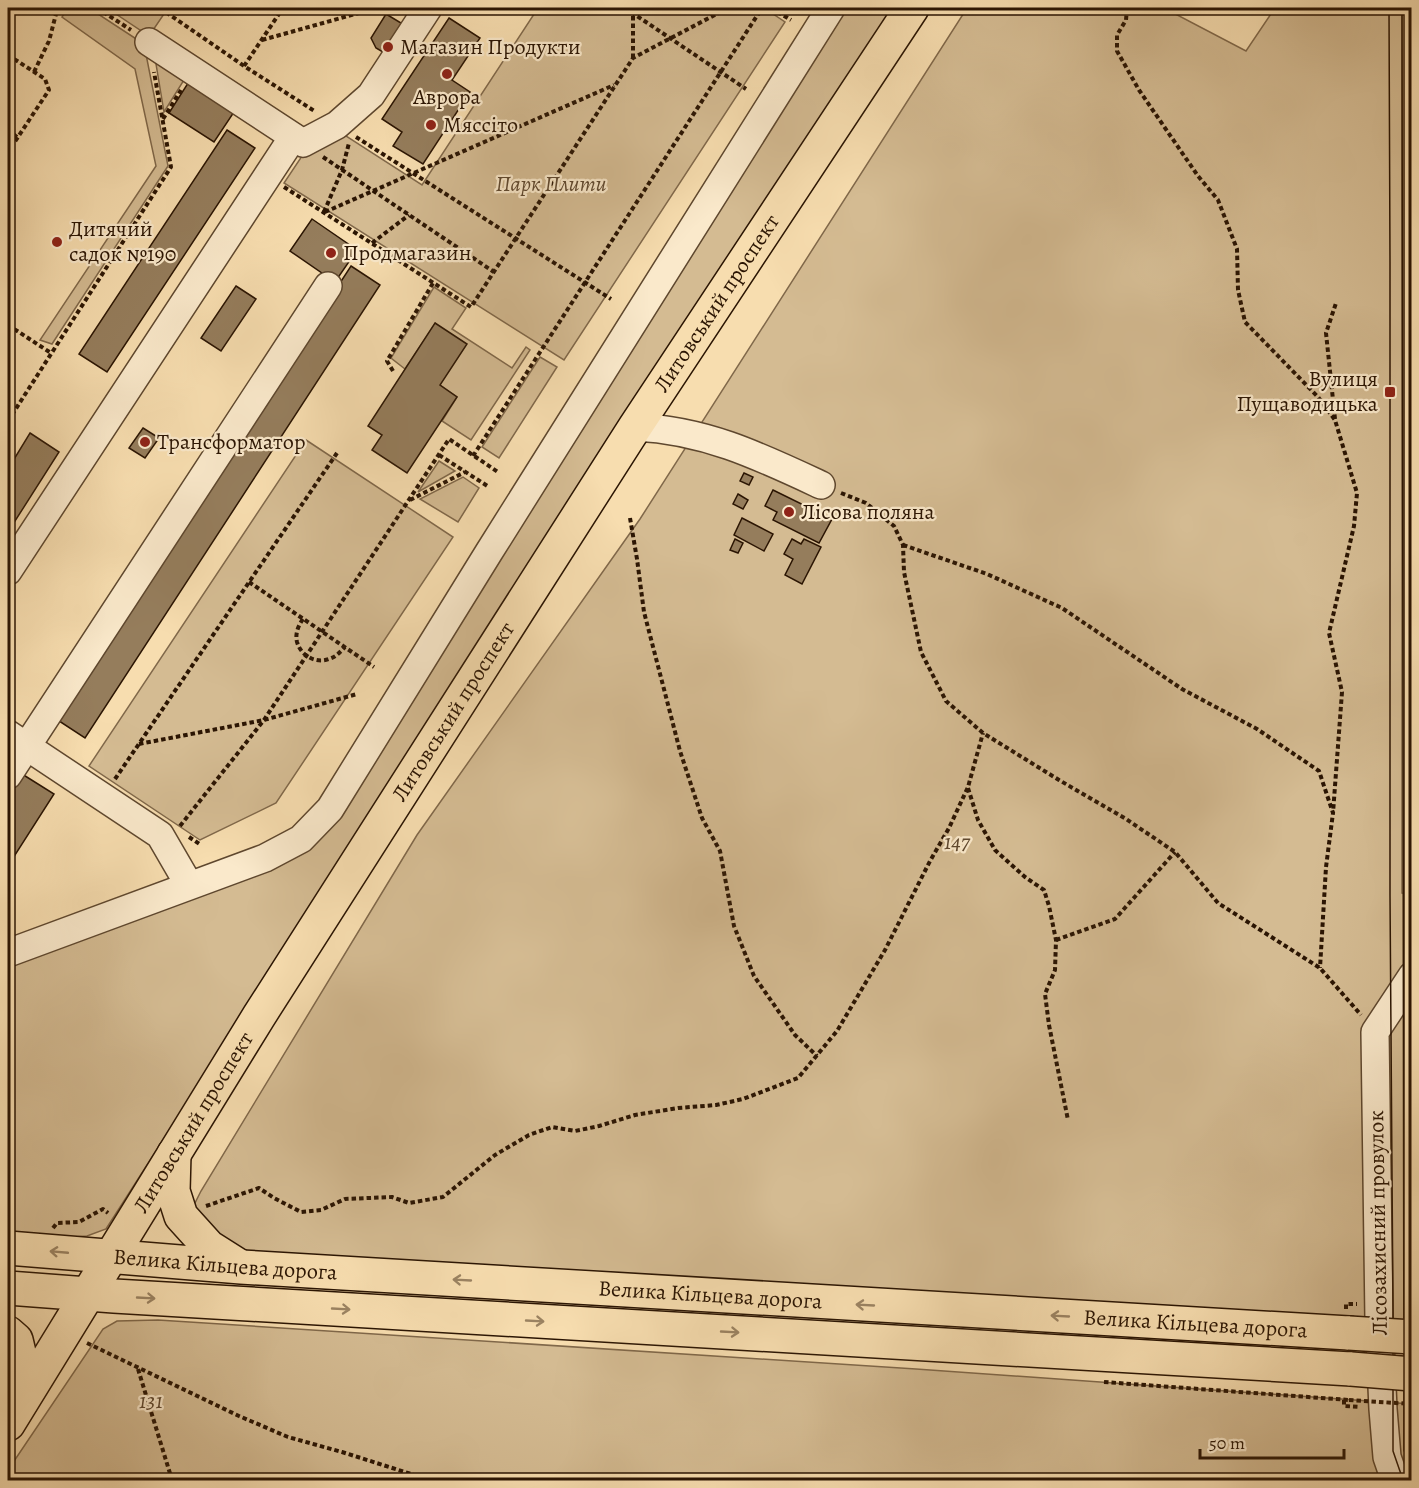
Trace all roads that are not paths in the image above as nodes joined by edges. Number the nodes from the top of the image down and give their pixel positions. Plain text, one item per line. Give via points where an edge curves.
1 (428, 8) edge
2 (831, 8) edge
3 (912, 8) edge
4 (149, 42) road end
5 (298, 140) junction
6 (328, 286) dead end
7 (635, 427) junction
8 (821, 485) road end
9 (8, 571) edge
10 (17, 741) edge
11 (8, 775) edge
12 (189, 885) junction
13 (8, 952) edge
14 (1412, 976) edge
15 (174, 1154) junction
16 (8, 1248) edge
17 (111, 1257) junction
18 (241, 1267) junction
19 (8, 1288) edge
20 (88, 1294) junction
21 (8, 1333) edge
22 (1412, 1337) edge
23 (1412, 1374) edge
24 (14, 1413) edge
25 (1395, 1480) edge

1 - 5 street via 371,95 337,125
2 - 12 street via 330,809 301,839 265,858
3 - 7 main road, Литовський проспект
4 - 5 street
5 - 9 street via 267,176
6 - 10 street
7 - 8 street via 715,440
7 - 15 main road, Литовський проспект
10 - 11 street
10 - 12 street via 160,835
12 - 13 street
14 - 25 street, Лісозахисний провулок via 1375,1032 1379,1320 1387,1457
15 - 17 main road, Литовський проспект
15 - 18 main road via 173,1191 181,1216 209,1247
17 -> 16 main road, Велика Кільцева дорога
17 - 18 main road, Велика Кільцева дорога
17 - 20 main road, Литовський проспект
22 -> 18 main road, Велика Кільцева дорога, bridge via 1347,1321
19 - 20 main road, Велика Кільцева дорога
20 -> 23 main road, Велика Кільцева дорога, bridge via 1350,1384
20 - 24 main road, Литовський проспект
21 - 24 main road via 16,1340 22,1365

